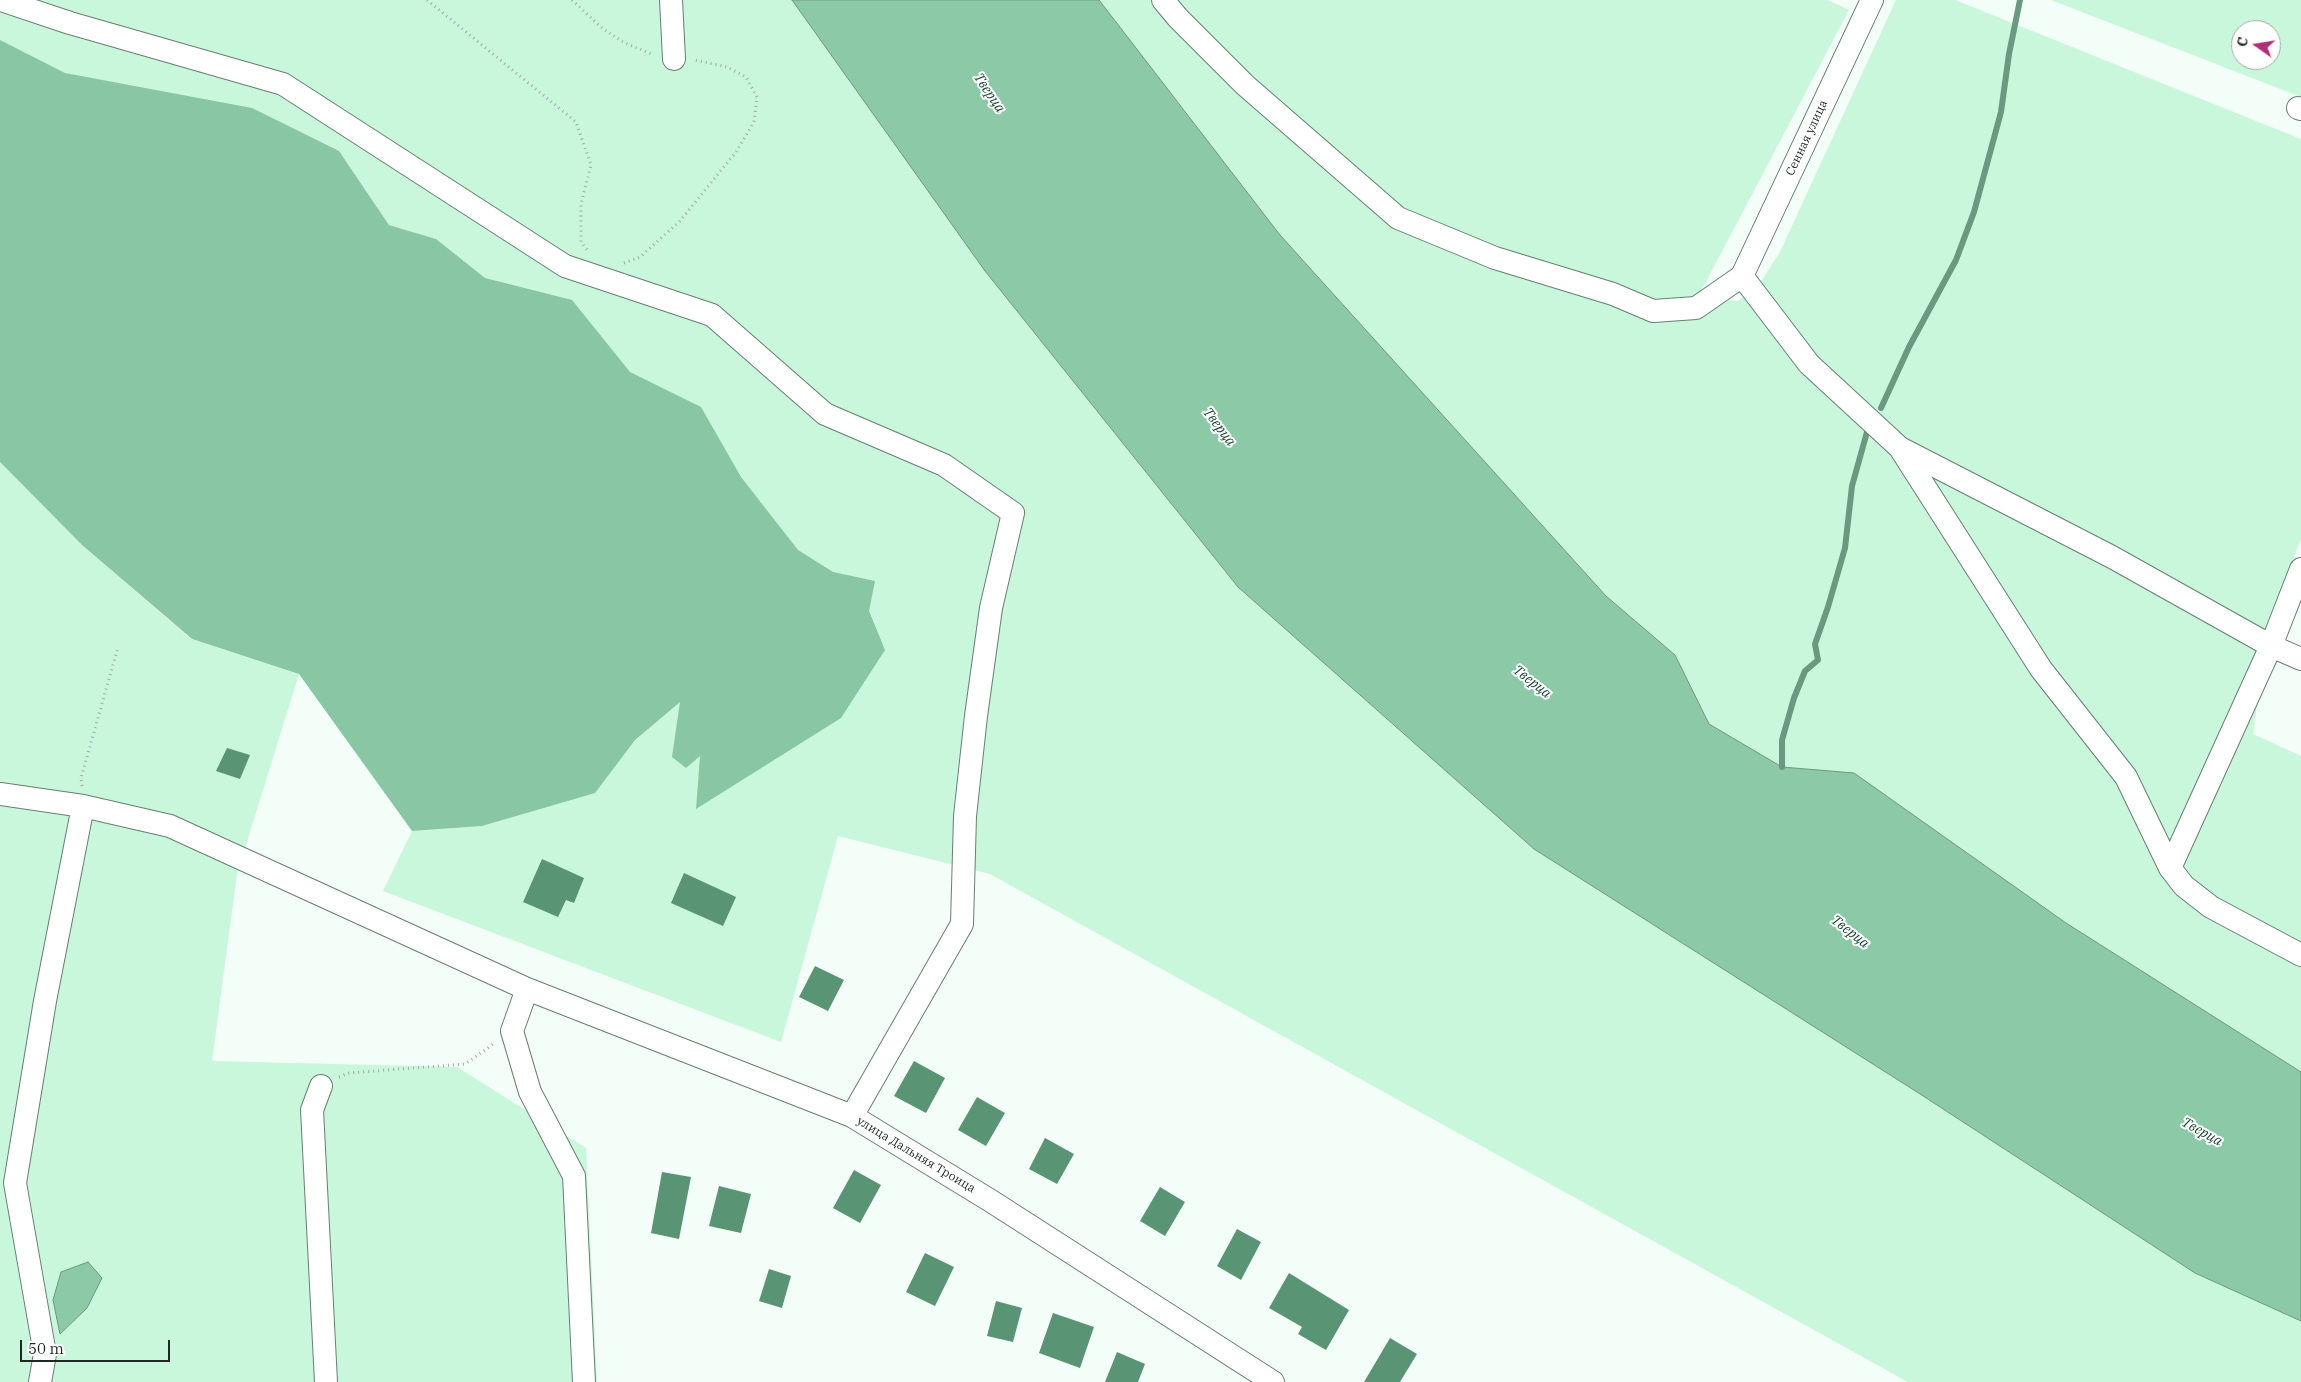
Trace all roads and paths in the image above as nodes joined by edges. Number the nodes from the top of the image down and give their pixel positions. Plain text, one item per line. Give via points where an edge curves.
1 (1, 0) edge
2 (427, 0) edge
3 (572, 0) edge
4 (671, 0) edge
5 (1163, 0) edge
6 (1872, 0) edge
7 (674, 59) junction
8 (593, 256) dead end
9 (618, 266) dead end
10 (1742, 276) junction
11 (1900, 448) junction
12 (2301, 569) edge
13 (2271, 646) junction
14 (118, 647) dead end
15 (2301, 659) edge
16 (0, 794) edge
17 (83, 806) junction
18 (2170, 868) junction
19 (2301, 955) edge
20 (527, 989) junction
21 (512, 1031) junction
22 (321, 1086) joint
23 (852, 1116) junction
24 (40, 1382) edge
25 (326, 1382) edge
26 (584, 1382) edge
27 (1273, 1382) edge

1 - 23 street via 283,84 565,266 712,316 826,414 944,465 1013,513 991,608 976,716 965,816 962,924
2 - 8 path via 576,122 591,165 581,204 581,242
3 - 7 path via 602,28 623,42 651,54
4 - 7 street
5 - 10 street via 1245,85 1398,218 1494,258 1613,294 1653,311 1696,308
6 - 10 street, Сенная улица
7 - 9 path via 727,67 746,78 757,96 754,122 736,152 680,221 640,256
10 - 11 street via 1809,364
11 - 13 street via 2112,557
11 - 18 street via 2041,668 2126,777
12 - 13 street
13 - 15 street
13 - 18 street
14 - 17 path via 81,778
16 - 17 street, улица Дальняя Троица
17 - 20 street, улица Дальняя Троица via 170,826
17 - 24 street via 44,1001 14,1183 45,1354
18 - 19 street via 2184,886 2211,907
20 - 21 street
20 - 23 street, улица Дальняя Троица
21 - 22 path via 465,1064 349,1073
21 - 26 street via 530,1092 574,1176
22 - 25 street via 312,1110
23 - 27 street, улица Дальняя Троица

